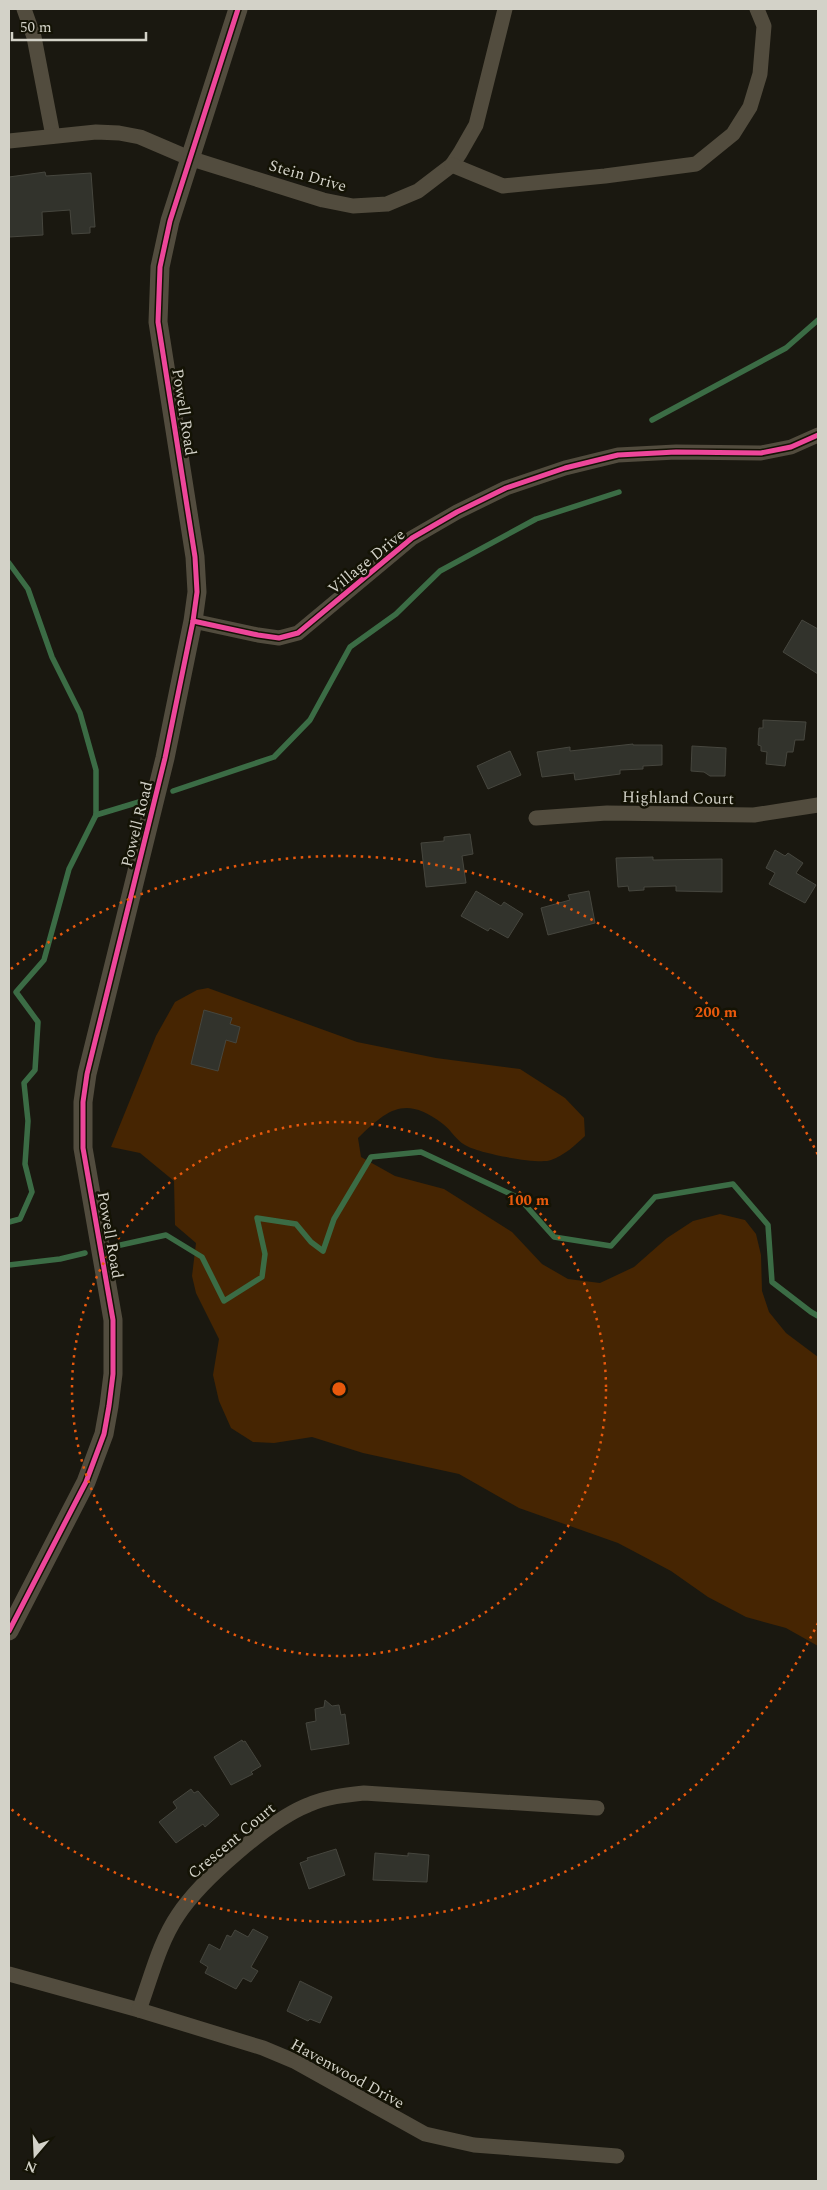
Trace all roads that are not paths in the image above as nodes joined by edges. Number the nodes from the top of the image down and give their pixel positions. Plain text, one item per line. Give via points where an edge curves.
1 (24, 9) edge
2 (238, 9) edge
3 (505, 9) edge
4 (757, 9) edge
5 (53, 136) junction
6 (9, 141) edge
7 (190, 158) junction
8 (452, 165) junction
9 (818, 435) edge
10 (193, 621) junction
11 (818, 804) edge
12 (536, 818) dead end
13 (9, 1631) edge
14 (597, 1808) dead end
15 (9, 1974) edge
16 (139, 2010) junction
17 (617, 2156) dead end

1 - 5 street via 34,37
2 - 7 street, Powell Road
3 - 8 street, Stein Drive via 476,125
4 - 8 street via 764,26 760,74 750,107 733,134 696,164 504,186
5 - 6 street, Stein Drive
5 - 7 street, Stein Drive via 119,133 140,137
7 - 8 street, Stein Drive via 323,200 353,206 388,204 403,198 418,191
7 - 10 street, Powell Road via 170,221 160,267 158,322 195,557 197,592
9 - 10 street, Village Drive via 790,447 761,452 618,456 565,468 506,488 412,538 298,633 279,638 258,636
10 - 13 street, Powell Road via 165,758 87,1074 83,1102 83,1148 112,1320 113,1374 104,1434 86,1482
11 - 12 street, Highland Court via 754,816 607,813
14 - 16 street, Crescent Court via 364,1793 310,1804 270,1827 197,1891 178,1914 166,1936
15 - 16 street, Havenwood Drive
16 - 17 street, Havenwood Drive via 263,2048 294,2061 425,2134 474,2144

